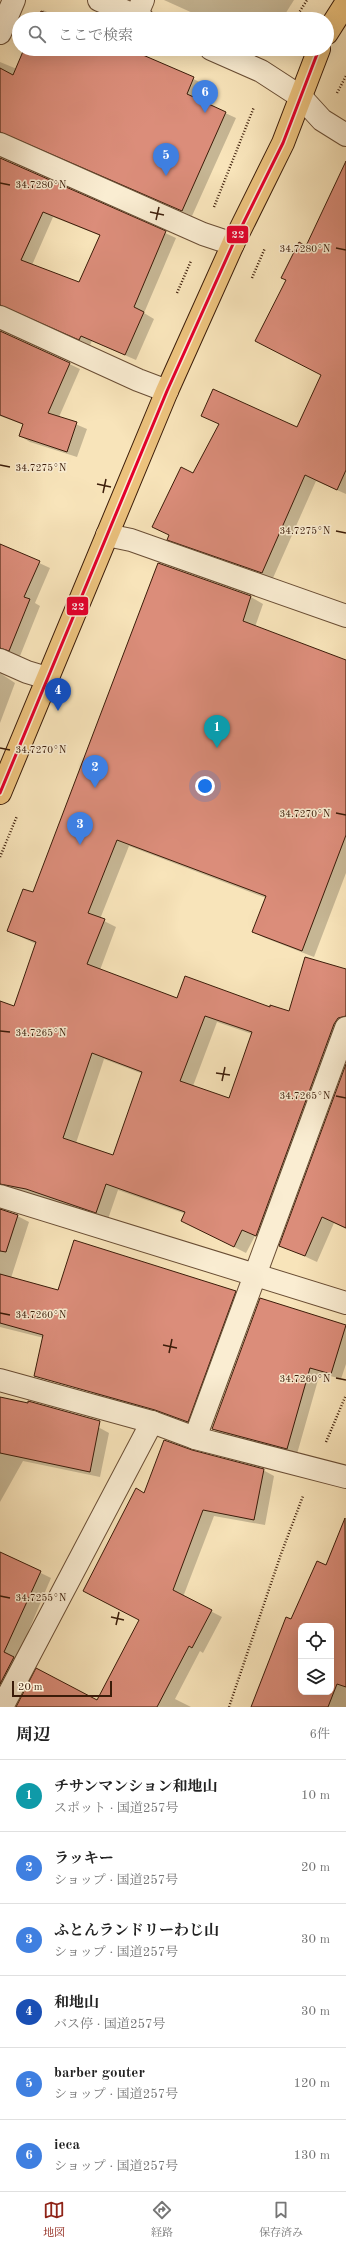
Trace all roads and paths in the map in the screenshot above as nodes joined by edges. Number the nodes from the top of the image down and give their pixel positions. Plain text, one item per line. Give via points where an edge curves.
1 (14, 0) edge
2 (99, 0) edge
3 (306, 0) edge
4 (346, 3) edge
5 (141, 12) edge
6 (299, 12) edge
7 (334, 22) edge
8 (0, 33) edge
9 (227, 56) edge
10 (316, 56) edge
11 (301, 97) junction
12 (346, 135) edge
13 (0, 144) edge
14 (233, 244) junction
15 (0, 317) edge
16 (167, 390) junction
17 (107, 535) junction
18 (346, 616) edge
19 (0, 660) edge
20 (48, 678) junction
21 (0, 793) edge
22 (346, 1028) edge
23 (0, 1196) edge
24 (254, 1274) junction
25 (346, 1303) edge
26 (0, 1380) edge
27 (346, 1396) edge
28 (152, 1422) junction
29 (194, 1438) junction
30 (314, 1470) junction
31 (346, 1477) edge
32 (2, 1707) edge
33 (229, 1707) edge

1 - 8 street
2 - 5 street
3 - 6 path
4 - 7 highway
9 - 11 street via 261,71
10 - 11 highway
11 - 12 street via 322,120
11 - 14 highway via 284,143
13 - 14 street via 203,234
14 - 16 highway
15 - 16 street via 138,380
16 - 17 highway
17 - 18 street via 131,540
17 - 20 highway
19 - 20 street
20 - 21 highway
22 - 24 street
23 - 24 street
24 - 25 street
24 - 29 street
26 - 28 street
27 - 30 path
28 - 29 street
28 - 32 street
29 - 30 street
30 - 31 street
30 - 33 path via 281,1554

